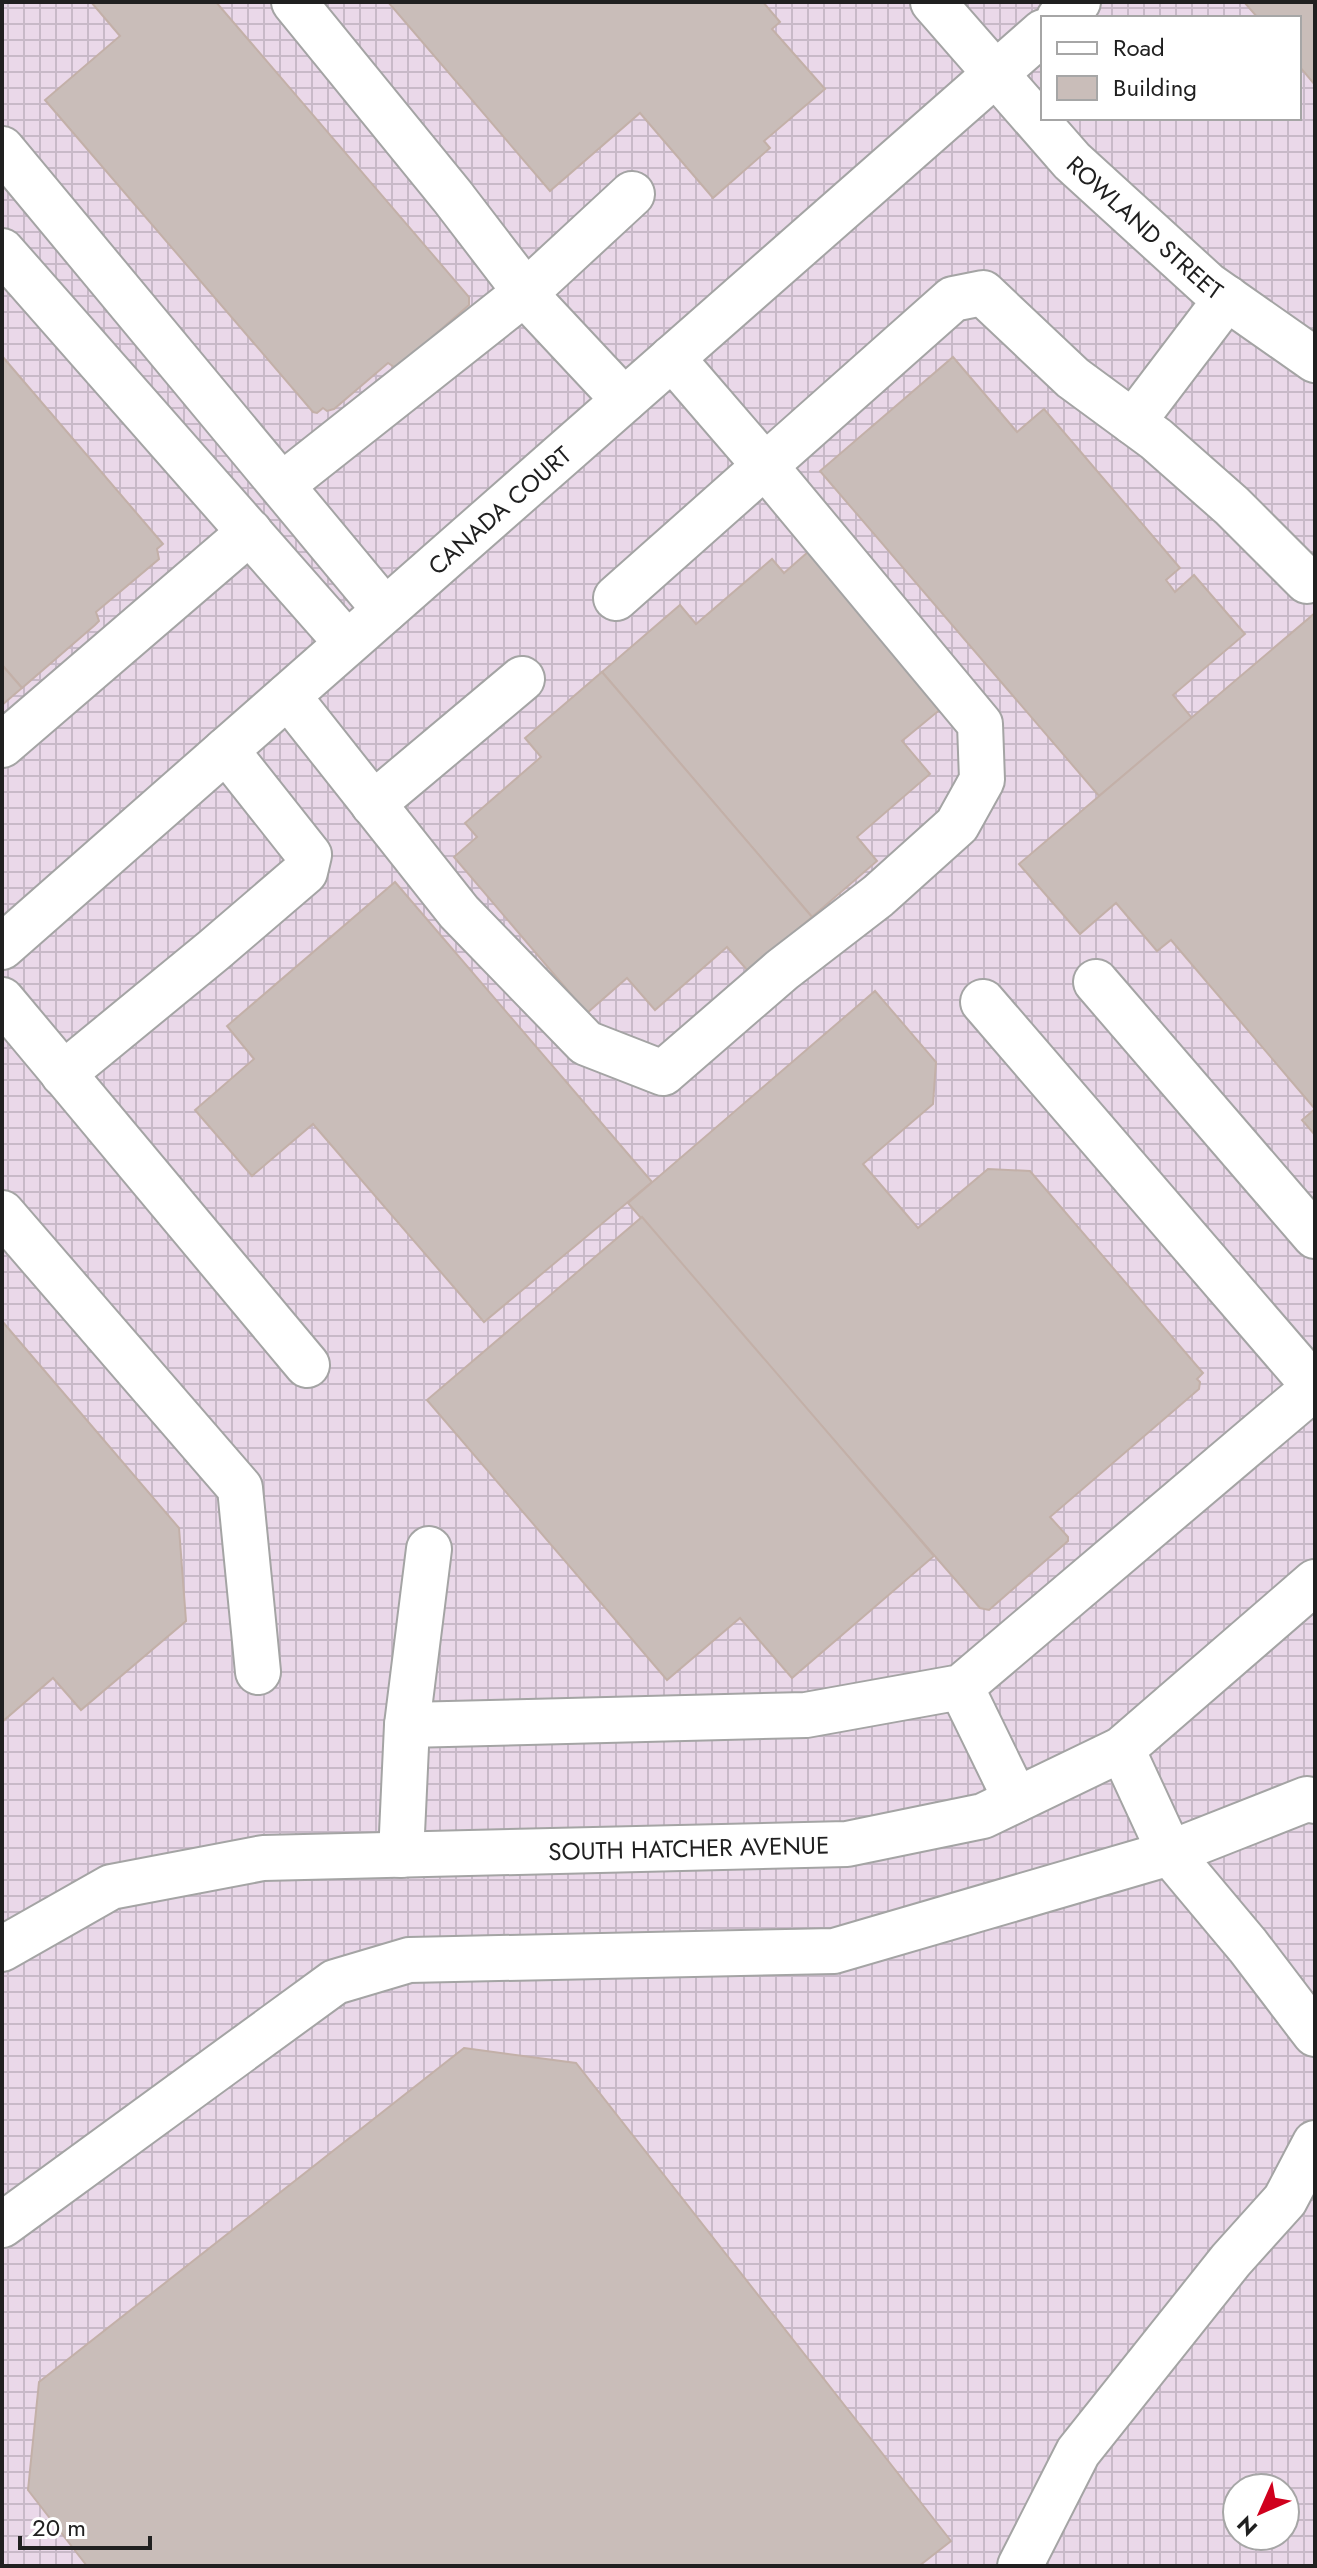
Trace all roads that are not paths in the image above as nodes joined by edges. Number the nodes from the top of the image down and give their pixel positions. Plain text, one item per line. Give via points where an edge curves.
1 (294, 2) edge
2 (933, 2) edge
3 (1078, 2) edge
4 (1061, 16) edge
5 (1041, 34) edge
6 (995, 74) junction
7 (2, 149) edge
8 (632, 194) dead end
9 (2, 251) edge
10 (526, 292) junction
11 (1227, 298) junction
12 (672, 358) junction
13 (1315, 360) edge
14 (624, 400) junction
15 (1133, 422) junction
16 (766, 467) junction
17 (282, 485) junction
18 (250, 532) junction
19 (1307, 581) dead end
20 (616, 598) dead end
21 (385, 610) junction
22 (347, 643) junction
23 (522, 679) dead end
24 (288, 696) junction
25 (2, 745) edge
26 (226, 750) junction
27 (373, 804) junction
28 (2, 947) edge
29 (1096, 982) dead end
30 (2, 1000) edge
31 (983, 1002) dead end
32 (63, 1074) junction
33 (2, 1213) edge
34 (1315, 1236) edge
35 (307, 1365) dead end
36 (1315, 1387) edge
37 (429, 1549) dead end
38 (1315, 1582) edge
39 (258, 1672) dead end
40 (961, 1687) junction
41 (407, 1725) junction
42 (1122, 1749) junction
43 (1016, 1800) junction
44 (1315, 1801) edge
45 (1170, 1853) junction
46 (401, 1855) junction
47 (2, 1949) edge
48 (1315, 2034) edge
49 (1315, 2143) edge
50 (2, 2225) edge
51 (1020, 2566) edge

1 - 10 street
2 - 6 street, ROWLAND STREET
3 - 4 street
5 - 6 street, CANADA COURT
6 - 11 street, ROWLAND STREET via 1072,161
6 - 12 street, CANADA COURT
7 - 17 street
8 - 10 street
9 - 18 street
10 - 14 street
10 - 17 street
11 - 13 street, ROWLAND STREET
11 - 15 street
12 - 14 street, CANADA COURT
12 - 16 street
14 - 21 street, CANADA COURT
15 - 16 street via 1073,378 983,293 953,299
15 - 19 street via 1232,506
16 - 20 street
16 - 27 street via 980,724 982,780 957,825 878,896 663,1073 586,1043 459,912
17 - 21 street
18 - 22 street
18 - 25 street
21 - 22 street, CANADA COURT
22 - 24 street, CANADA COURT
23 - 27 street
24 - 26 street, CANADA COURT
24 - 27 street
26 - 28 street, CANADA COURT
26 - 32 street via 309,855 305,872
29 - 34 street
30 - 32 street
31 - 36 street
32 - 35 street
33 - 39 street via 240,1488
36 - 40 street
37 - 41 street
38 - 42 street, SOUTH HATCHER AVENUE
40 - 41 street via 806,1715
40 - 43 street
41 - 46 street
42 - 43 street, SOUTH HATCHER AVENUE
42 - 45 street
43 - 46 street, SOUTH HATCHER AVENUE via 983,1816 847,1844
44 - 45 street via 1307,1799
45 - 48 street
45 - 50 street via 834,1951 409,1960 335,1982
46 - 47 street, SOUTH HATCHER AVENUE via 263,1858 111,1887
49 - 51 street via 1285,2200 1078,2452

